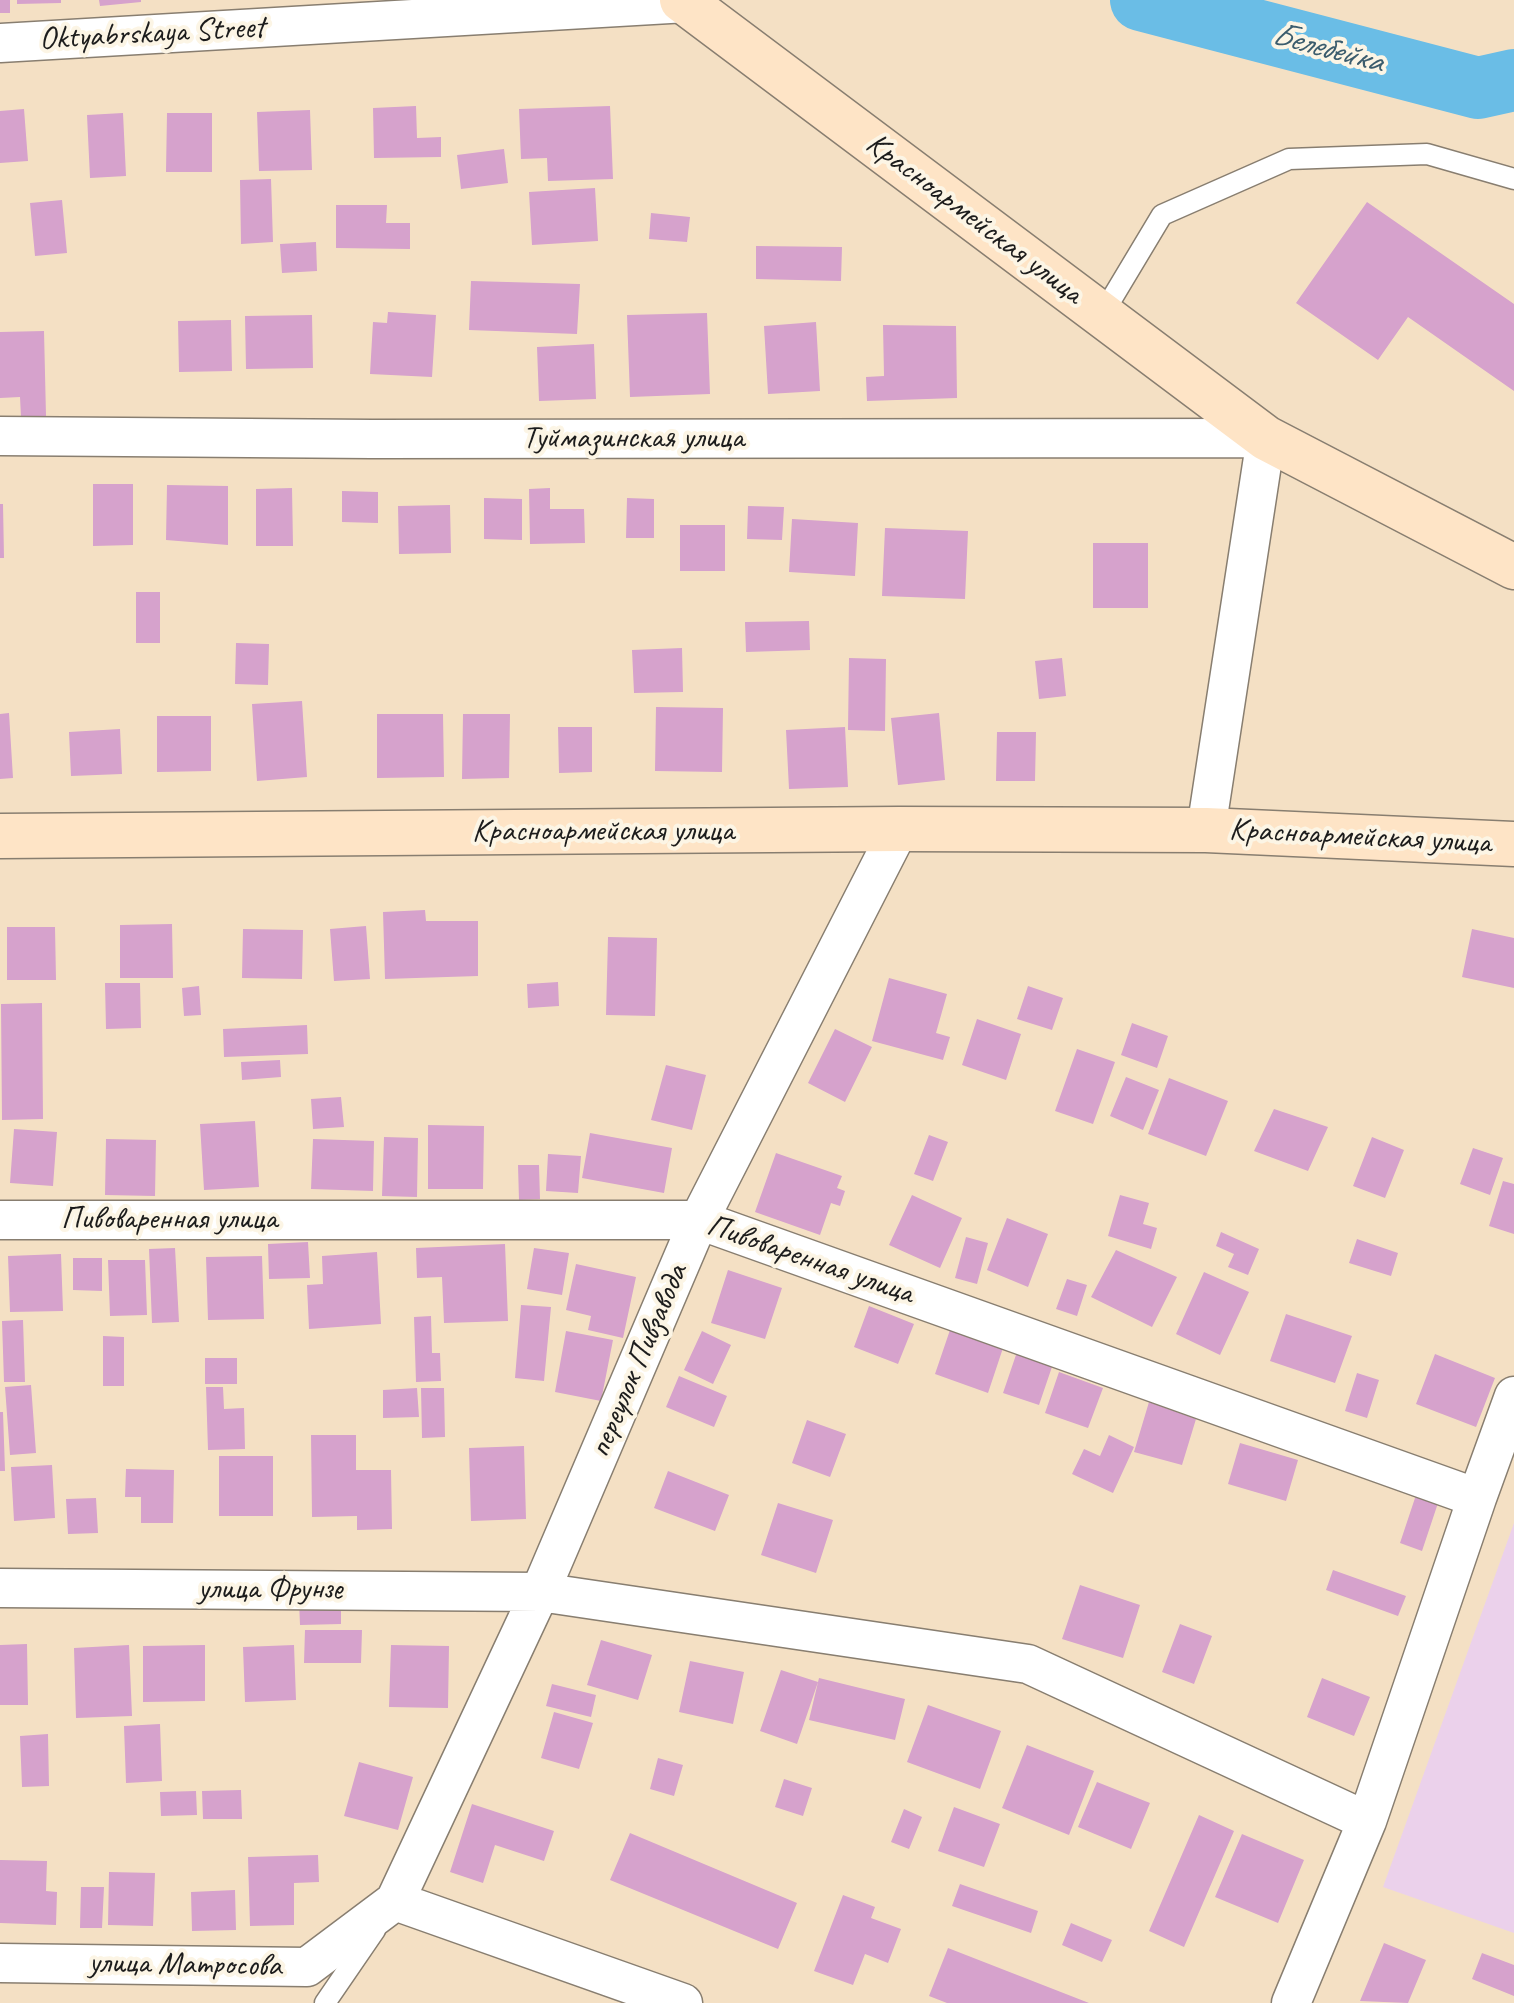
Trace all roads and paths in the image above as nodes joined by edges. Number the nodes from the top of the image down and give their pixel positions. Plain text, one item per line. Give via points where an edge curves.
1 (684, 1) edge
2 (0, 43) edge
3 (1514, 179) edge
4 (1102, 315) junction
5 (0, 436) edge
6 (1266, 438) junction
7 (1514, 567) edge
8 (899, 829) junction
9 (1206, 830) junction
10 (0, 836) edge
11 (1514, 844) edge
12 (0, 1220) edge
13 (699, 1220) junction
14 (1514, 1396) edge
15 (1477, 1498) junction
16 (0, 1588) edge
17 (540, 1592) junction
18 (1367, 1821) junction
19 (395, 1901) junction
20 (0, 1963) edge
21 (325, 2003) edge
22 (683, 2003) edge
23 (1291, 2003) edge

1 - 2 street, Oktyabrskaya Street
1 - 4 main road, Красноармейская улица
3 - 4 lane via 1427,154 1289,159 1162,215
4 - 6 main road, Красноармейская улица
5 - 6 street, Туймазинская улица
6 - 7 main road, Красноармейская улица
6 - 9 street, Красноармейская улица
8 - 9 main road, Красноармейская улица
8 - 10 main road, Красноармейская улица
8 - 13 street, переулок Пивзавода
9 - 11 main road, Красноармейская улица
12 - 13 street, Пивоваренная улица
13 - 15 street, Пивоваренная улица
13 - 17 street, переулок Пивзавода
14 - 15 street
15 - 18 street
16 - 17 street, улица Фрунзе
17 - 18 street, улица Фрунзе via 1028,1664
17 - 19 street, переулок Пивзавода
18 - 23 street
19 - 20 street, улица Матросова via 307,1967
19 - 21 lane
19 - 22 street

